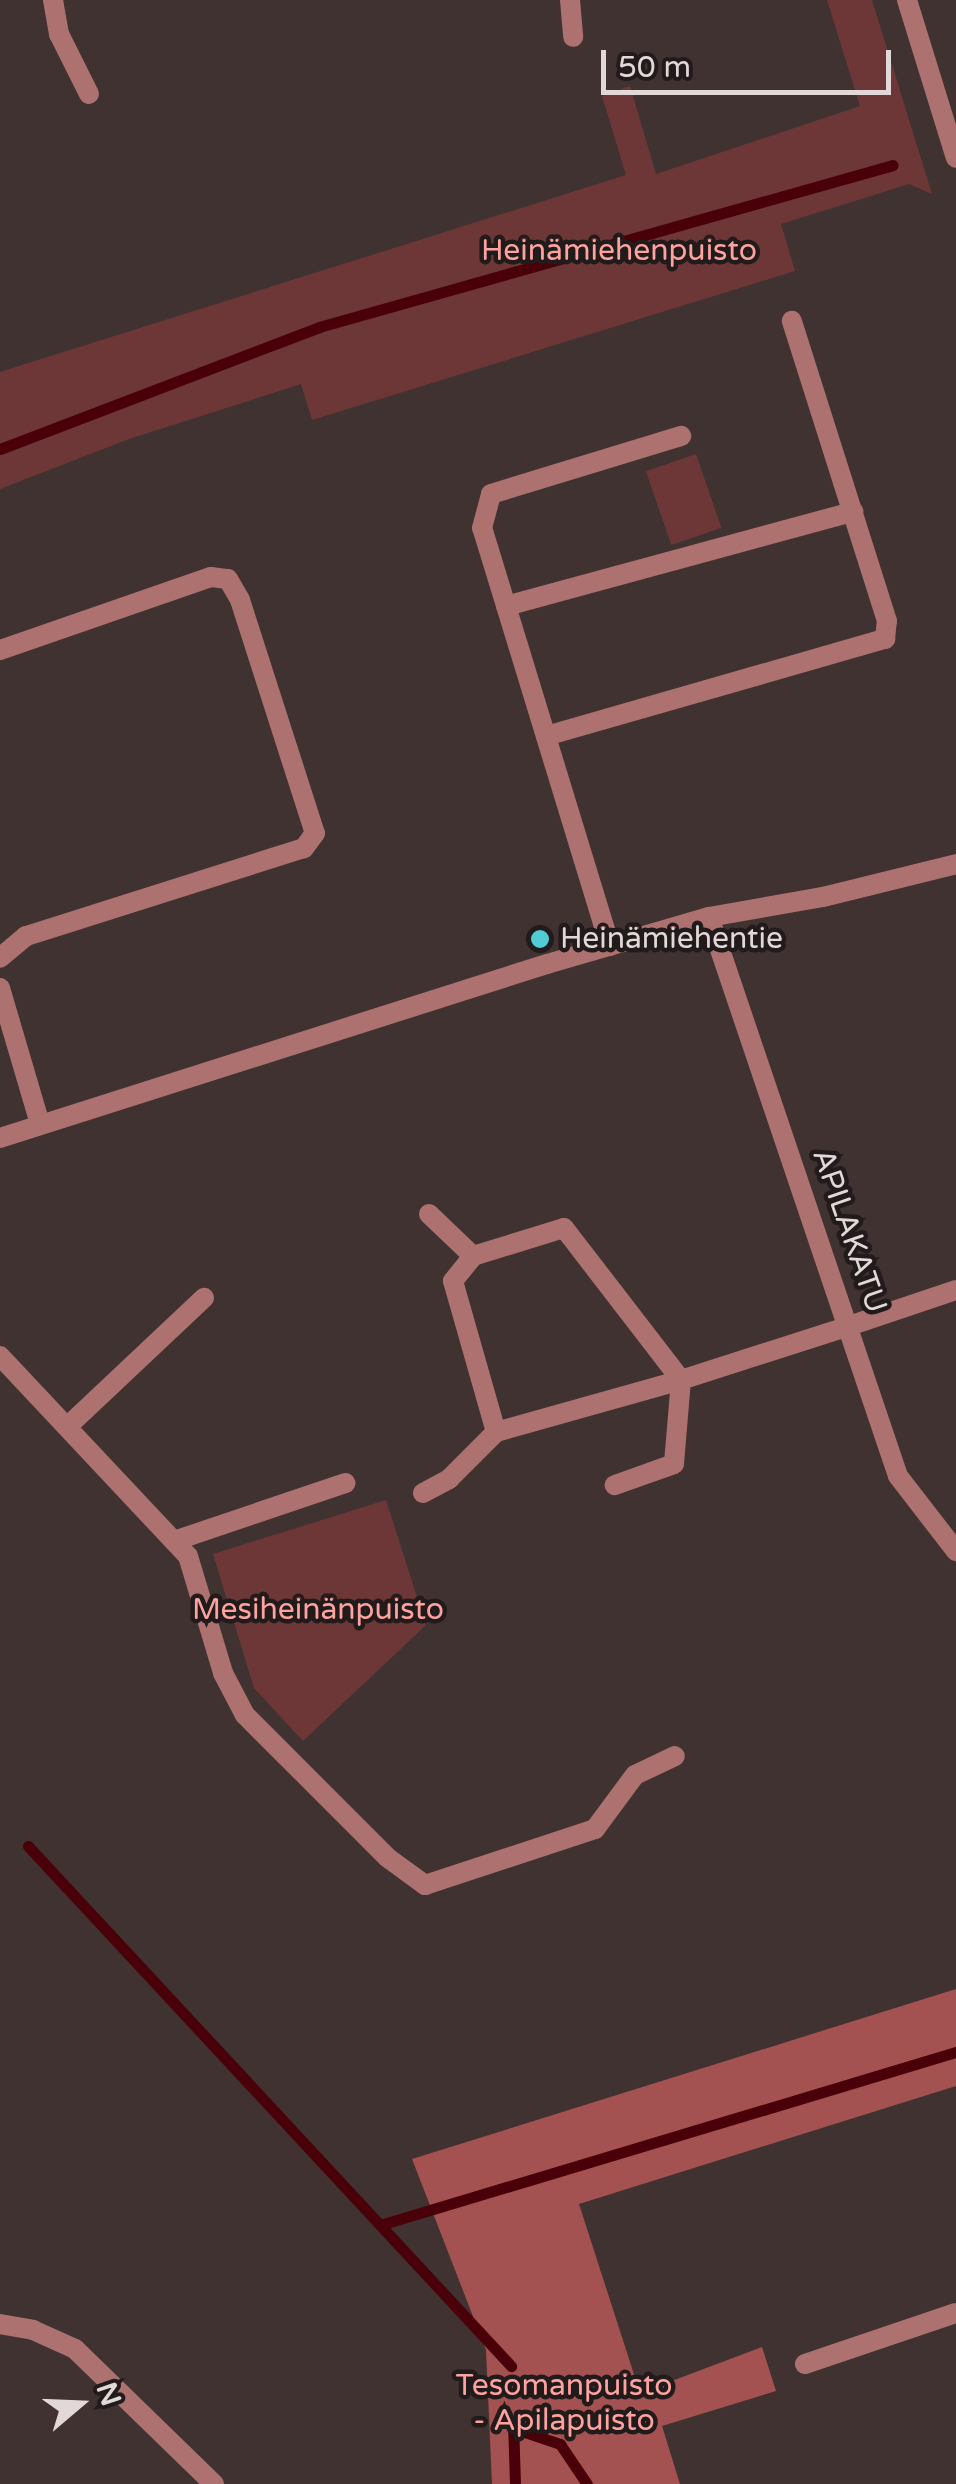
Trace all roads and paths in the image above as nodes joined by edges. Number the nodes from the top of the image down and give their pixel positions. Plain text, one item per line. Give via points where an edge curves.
1 (53, 0) edge
2 (570, 0) edge
3 (907, 0) edge
4 (573, 37) dead end
5 (89, 94) dead end
6 (956, 158) edge
7 (792, 321) dead end
8 (681, 436) dead end
9 (853, 512) junction
10 (506, 606) junction
11 (0, 650) edge
12 (546, 736) junction
13 (956, 864) edge
14 (709, 916) junction
15 (610, 946) junction
16 (0, 958) edge
17 (0, 988) edge
18 (40, 1124) junction
19 (0, 1138) edge
20 (430, 1214) dead end
21 (473, 1256) junction
22 (956, 1290) edge
23 (204, 1298) dead end
24 (849, 1326) junction
25 (0, 1356) edge
26 (681, 1380) junction
27 (68, 1426) junction
28 (496, 1432) junction
29 (344, 1483) dead end
30 (616, 1484) dead end
31 (423, 1493) dead end
32 (174, 1541) junction
33 (956, 1551) edge
34 (676, 1756) dead end
35 (956, 2314) edge
36 (0, 2324) edge
37 (805, 2364) dead end
38 (214, 2484) edge

1 - 5 street via 59,34
2 - 4 street
3 - 6 street
7 - 9 street
8 - 10 street via 491,494 482,528
9 - 10 street
9 - 12 street via 886,621 884,638
10 - 12 street
11 - 16 street via 211,577 228,579 315,832 304,848 26,936
12 - 15 street
13 - 14 street
14 - 15 street
14 - 24 street, APILAKATU
15 - 18 street
17 - 18 street
18 - 19 street
20 - 21 street
21 - 26 street via 564,1228
21 - 28 street via 453,1281
22 - 24 street
23 - 27 street
24 - 26 street
24 - 33 street, APILAKATU via 898,1476
25 - 27 street
26 - 28 street
26 - 30 street via 674,1464
27 - 32 street
28 - 31 street via 449,1479
29 - 32 street
32 - 34 street via 188,1556 223,1673 246,1715 424,1885 595,1830 635,1774
35 - 37 street
36 - 38 street via 75,2349

